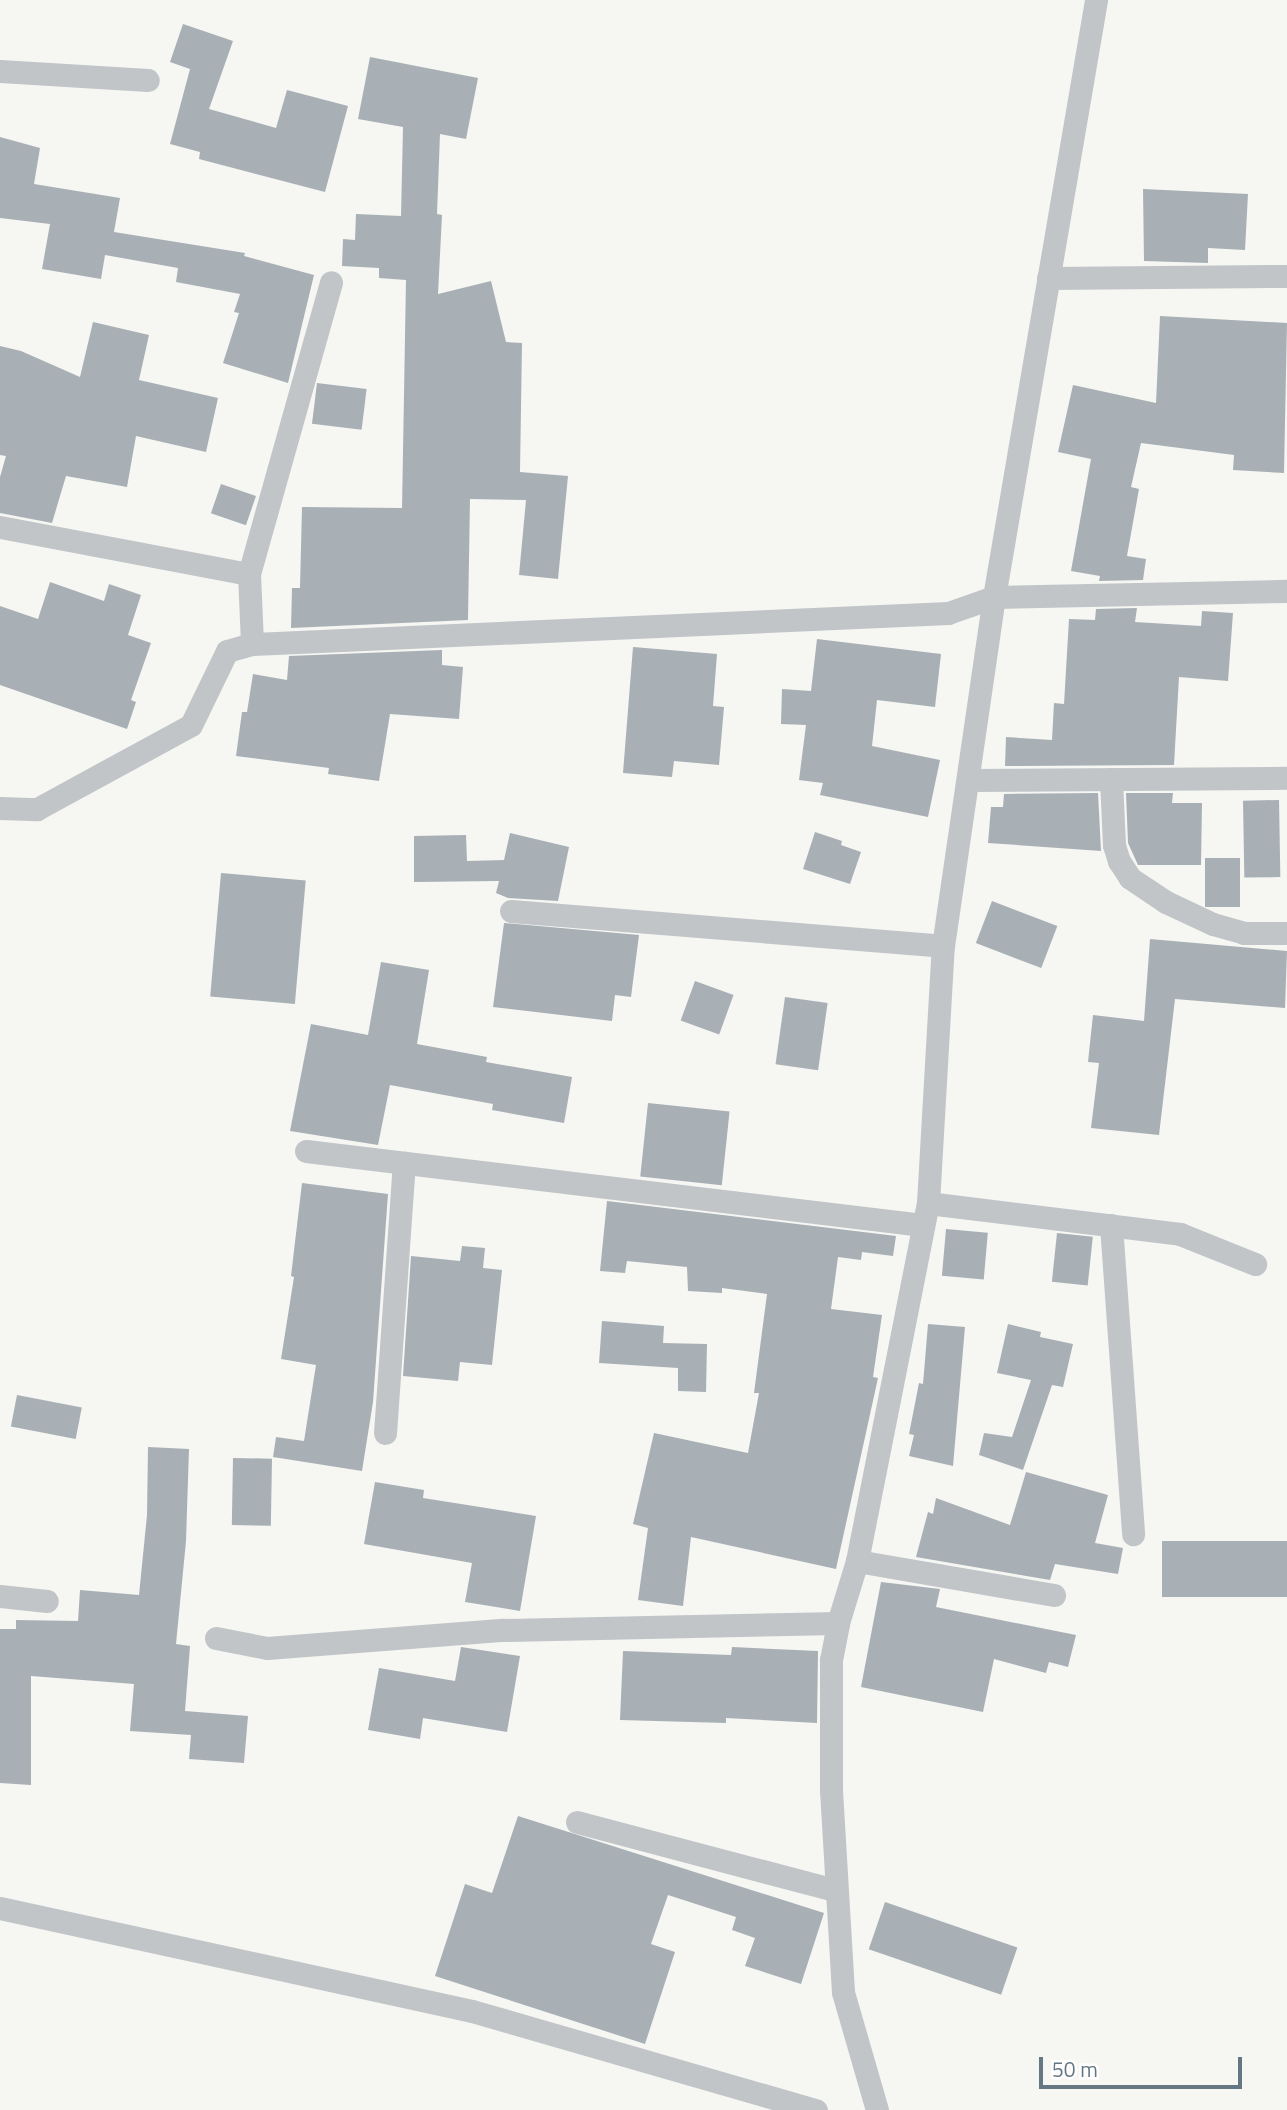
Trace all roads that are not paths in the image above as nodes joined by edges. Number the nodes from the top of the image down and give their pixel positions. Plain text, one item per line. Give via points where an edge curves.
1 (1096, 0) edge
2 (0, 71) edge
3 (148, 80) dead end
4 (1287, 276) edge
5 (1048, 278) junction
6 (331, 282) dead end
7 (0, 527) edge
8 (249, 573) junction
9 (1287, 591) edge
10 (994, 597) junction
11 (253, 644) junction
12 (1287, 778) edge
13 (1111, 779) junction
14 (968, 780) junction
15 (0, 807) edge
16 (511, 911) dead end
17 (1287, 933) edge
18 (943, 946) junction
19 (306, 1151) dead end
20 (404, 1163) junction
21 (926, 1214) junction
22 (1111, 1225) junction
23 (1255, 1264) dead end
24 (385, 1433) dead end
25 (1133, 1534) dead end
26 (857, 1561) junction
27 (1054, 1595) dead end
28 (0, 1596) edge
29 (47, 1601) dead end
30 (838, 1623) junction
31 (216, 1639) dead end
32 (577, 1822) dead end
33 (835, 1890) junction
34 (0, 1908) edge
35 (816, 2110) edge
36 (877, 2110) edge

1 - 5 street
2 - 3 street
4 - 5 street
5 - 10 street
6 - 8 street
7 - 8 street
8 - 11 street
9 - 10 street
10 - 11 street via 948,613
10 - 14 street
11 - 15 street via 227,651 191,725 37,809
12 - 13 street
13 - 14 street
13 - 17 street via 1114,845 1130,878 1166,902 1213,924 1244,933
14 - 18 street
16 - 18 street
18 - 21 street
19 - 20 street
20 - 21 street
20 - 24 street
21 - 22 street
21 - 26 street
22 - 23 street via 1180,1234
22 - 25 street
26 - 27 street
26 - 30 street
28 - 29 street
30 - 31 street via 503,1630 267,1648
30 - 33 street via 831,1660
32 - 33 street
33 - 36 street via 843,1992
34 - 35 street via 472,2011

